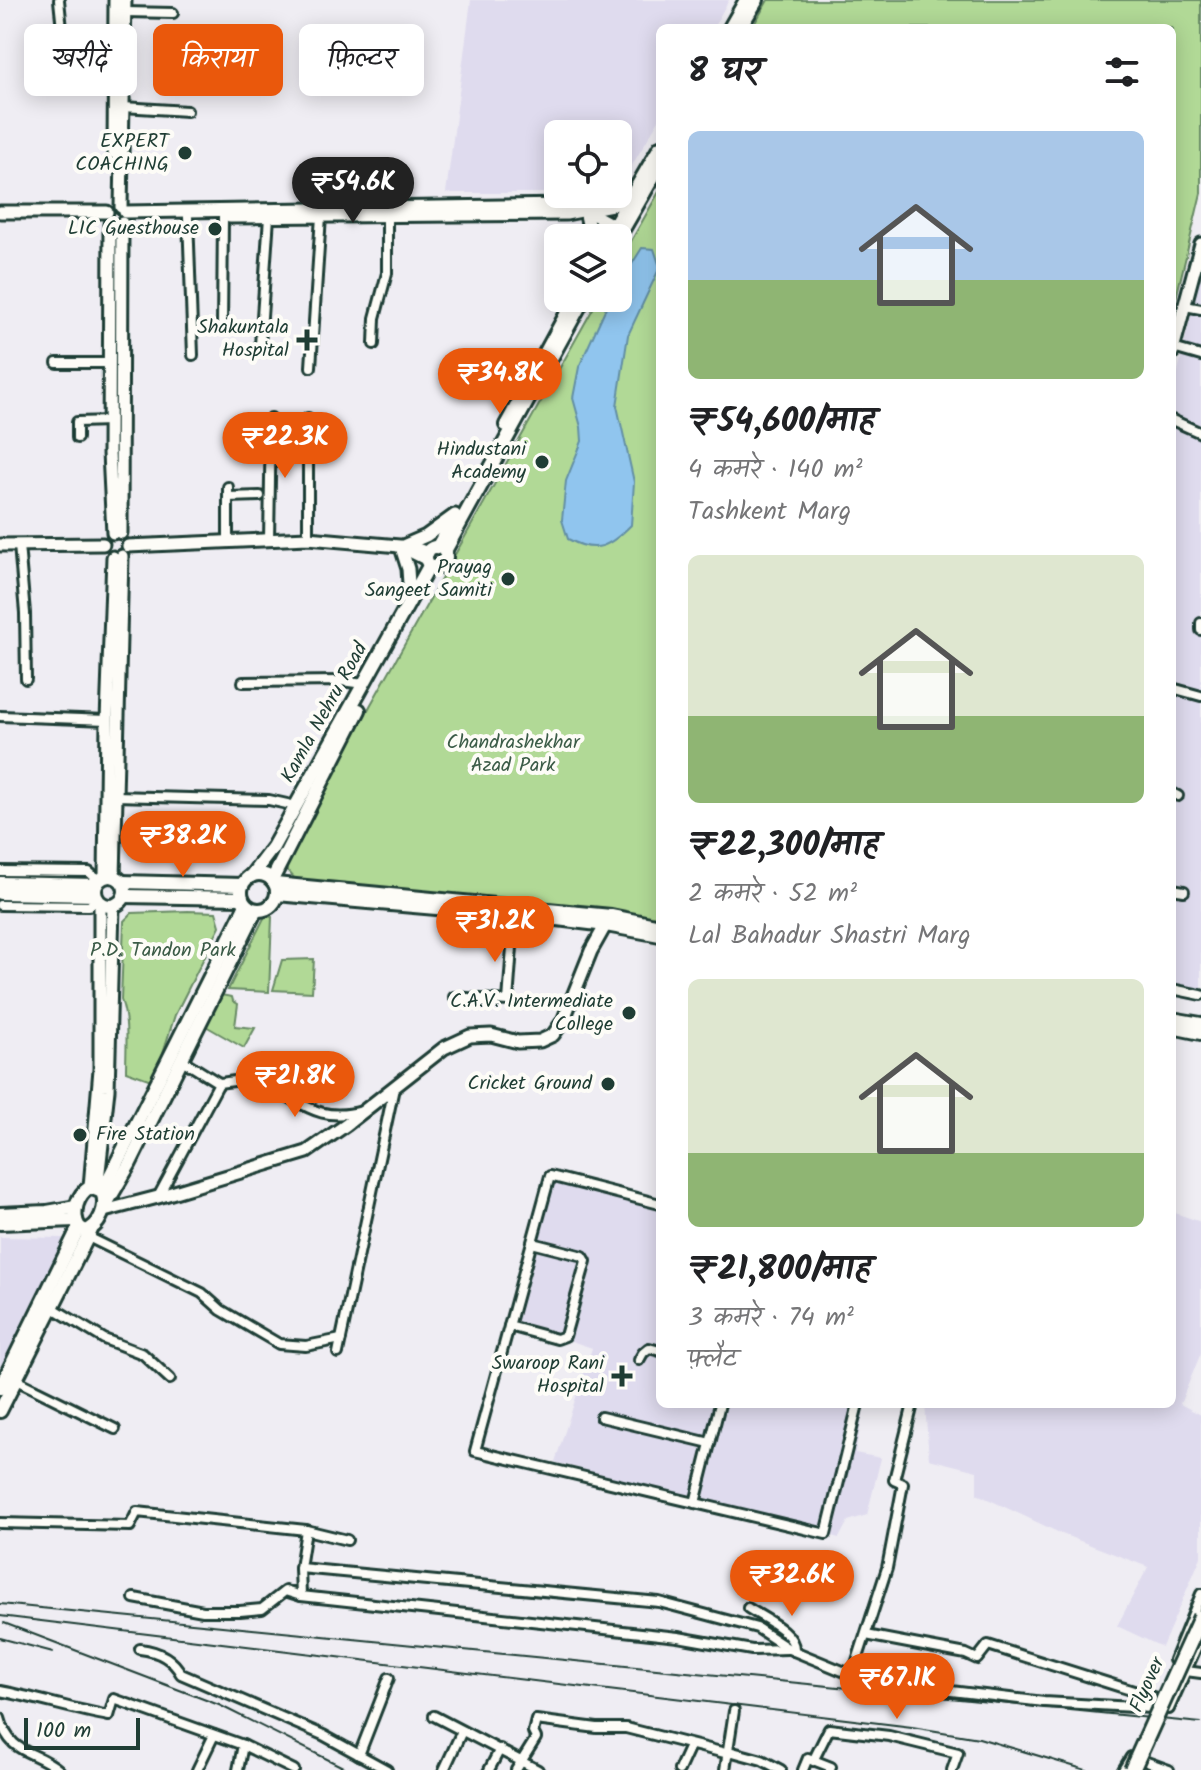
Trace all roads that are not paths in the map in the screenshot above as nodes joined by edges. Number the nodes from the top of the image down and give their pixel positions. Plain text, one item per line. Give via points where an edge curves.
1 (59, 0) edge
2 (115, 0) edge
3 (746, 0) edge
4 (757, 0) edge
5 (125, 6) edge
6 (173, 13) dead end
7 (61, 24) edge
8 (732, 24) edge
9 (742, 24) edge
10 (123, 107) junction
11 (187, 111) dead end
12 (656, 154) edge
13 (656, 171) edge
14 (632, 194) edge
15 (596, 208) edge
16 (585, 210) junction
17 (0, 212) edge
18 (116, 215) junction
19 (387, 215) junction
20 (321, 216) junction
21 (188, 217) junction
22 (223, 217) junction
23 (269, 217) junction
24 (0, 218) edge
25 (588, 224) edge
26 (602, 224) edge
27 (622, 224) edge
28 (1201, 244) edge
29 (1185, 306) junction
30 (1201, 309) edge
31 (567, 312) edge
32 (576, 312) edge
33 (222, 327) dead end
34 (1176, 339) edge
35 (374, 344) dead end
36 (260, 345) dead end
37 (1176, 351) edge
38 (193, 355) dead end
39 (1201, 356) edge
40 (57, 363) dead end
41 (110, 363) junction
42 (311, 367) dead end
43 (271, 418) dead end
44 (308, 418) dead end
45 (110, 421) junction
46 (1176, 422) edge
47 (1201, 433) edge
48 (77, 438) dead end
49 (228, 487) dead end
50 (260, 496) dead end
51 (228, 497) junction
52 (455, 515) junction
53 (117, 533) junction
54 (308, 538) junction
55 (269, 540) junction
56 (228, 542) junction
57 (103, 544) junction
58 (0, 545) edge
59 (19, 545) junction
60 (401, 547) junction
61 (121, 553) junction
62 (434, 557) junction
63 (410, 599) junction
64 (1201, 623) edge
65 (1201, 630) edge
66 (26, 679) dead end
67 (243, 682) dead end
68 (364, 684) junction
69 (1176, 689) edge
70 (1201, 696) edge
71 (0, 716) edge
72 (107, 720) junction
73 (115, 796) junction
74 (296, 806) junction
75 (0, 871) edge
76 (0, 883) edge
77 (274, 886) junction
78 (104, 887) junction
79 (1176, 890) edge
80 (1184, 891) dead end
81 (0, 893) edge
82 (248, 895) junction
83 (124, 896) junction
84 (0, 905) edge
85 (113, 906) junction
86 (515, 911) junction
87 (608, 921) junction
88 (656, 926) edge
89 (656, 934) edge
90 (1176, 990) edge
91 (1201, 995) edge
92 (454, 997) dead end
93 (1176, 1020) edge
94 (1200, 1023) edge
95 (1176, 1026) edge
96 (182, 1060) junction
97 (219, 1083) junction
98 (394, 1088) junction
99 (366, 1109) junction
100 (96, 1189) junction
101 (158, 1197) junction
102 (656, 1203) edge
103 (104, 1209) junction
104 (0, 1214) edge
105 (0, 1223) edge
106 (82, 1224) junction
107 (532, 1243) junction
108 (53, 1308) junction
109 (509, 1326) junction
110 (341, 1339) junction
111 (656, 1350) edge
112 (338, 1353) dead end
113 (639, 1360) dead end
114 (170, 1379) dead end
115 (16, 1380) junction
116 (0, 1388) edge
117 (719, 1408) edge
118 (857, 1408) edge
119 (912, 1408) edge
120 (0, 1411) edge
121 (601, 1417) dead end
122 (115, 1429) dead end
123 (710, 1443) junction
124 (695, 1503) junction
125 (0, 1523) edge
126 (306, 1530) junction
127 (347, 1540) dead end
128 (300, 1568) junction
129 (1201, 1594) edge
130 (301, 1596) junction
131 (134, 1598) dead end
132 (748, 1608) dead end
133 (1201, 1617) edge
134 (866, 1635) junction
135 (1201, 1637) edge
136 (140, 1649) dead end
137 (792, 1650) junction
138 (1186, 1671) junction
139 (847, 1673) junction
140 (1201, 1673) edge
141 (389, 1678) dead end
142 (0, 1691) edge
143 (1159, 1699) junction
144 (1155, 1709) junction
145 (734, 1711) dead end
146 (434, 1716) dead end
147 (0, 1718) edge
148 (462, 1731) junction
149 (214, 1735) junction
150 (243, 1745) junction
151 (690, 1746) junction
152 (500, 1749) junction
153 (729, 1752) junction
154 (359, 1755) junction
155 (521, 1761) junction
156 (813, 1761) junction
157 (1132, 1763) edge
158 (59, 1770) edge
159 (197, 1770) edge
160 (238, 1770) edge
161 (294, 1770) edge
162 (387, 1770) edge
163 (444, 1770) edge
164 (489, 1770) edge
165 (516, 1770) edge
166 (538, 1770) edge
167 (679, 1770) edge
168 (725, 1770) edge
169 (781, 1770) edge
170 (803, 1770) edge
171 (830, 1770) edge
172 (952, 1770) edge
173 (1123, 1770) edge
174 (1169, 1770) edge

1 - 7 street
2 - 18 street
3 - 8 main road
4 - 9 main road
5 - 6 street
5 - 10 street
10 - 11 street
10 - 18 street
12 - 14 main road
13 - 27 main road
15 - 16 street
16 - 18 street via 568,205 451,205
16 - 19 street
16 - 25 street
16 - 26 street
17 - 18 street
18 - 21 street
18 - 24 street
18 - 41 street
18 - 53 street
19 - 20 street
19 - 35 street via 387,273
20 - 23 street
20 - 42 street
21 - 22 street
21 - 38 street
22 - 23 street
22 - 33 street
23 - 36 street
28 - 29 street
29 - 30 street
29 - 34 street
31 - 52 main road, Kamla Nehru Road
32 - 62 main road, Kamla Nehru Road
37 - 39 street
40 - 41 street
41 - 45 street
43 - 55 street
44 - 54 street
45 - 48 street via 77,422
45 - 53 street
46 - 47 street
49 - 51 street
50 - 51 street
51 - 56 street
52 - 60 street
52 - 62 main road, Kamla Nehru Road
53 - 57 street
53 - 61 street via 127,538
54 - 55 street
54 - 60 street
55 - 56 street
56 - 61 street
57 - 59 street
57 - 61 street via 106,552
58 - 59 street
59 - 66 street
60 - 62 street
60 - 63 street
61 - 72 street
61 - 73 street
62 - 63 main road, Kamla Nehru Road
62 - 77 main road, Kamla Nehru Road
63 - 68 main road, Kamla Nehru Road
64 - 65 street
67 - 68 street
68 - 74 main road, Kamla Nehru Road
69 - 70 street
71 - 72 street
72 - 78 street
73 - 74 street via 269,800
73 - 78 street
74 - 82 main road, Kamla Nehru Road
75 - 78 street via 89,872
76 - 78 main road
77 - 82 main road via 263,875
77 - 82 main road via 272,905
77 - 86 main road
78 - 81 main road
78 - 82 main road
78 - 83 main road
78 - 84 street via 89,906
78 - 85 main road
78 - 100 street
79 - 80 street
82 - 83 main road
82 - 96 main road, Kamla Nehru Road
82 - 100 main road, Kamla Nehru Road
83 - 85 main road
85 - 100 street via 109,1080
86 - 87 main road
86 - 92 street via 508,1001
87 - 88 main road
87 - 89 main road
87 - 98 street via 553,1035 518,1042 470,1036 444,1048
90 - 91 street
93 - 94 main road
94 - 95 main road
96 - 97 street
96 - 103 main road, Kamla Nehru Road
97 - 99 street via 247,1080 266,1085 314,1112 344,1116
97 - 101 street
98 - 99 street
98 - 110 street
99 - 101 street via 307,1152
100 - 103 main road
100 - 106 main road, Kamla Nehru Road via 86,1189
101 - 103 street
102 - 107 street via 550,1176
103 - 106 main road, Kamla Nehru Road
104 - 106 main road via 47,1212
105 - 106 main road
106 - 108 main road
106 - 110 street via 279,1344 306,1346
106 - 116 main road
107 - 109 street
107 - 109 street via 586,1261 565,1336 557,1339
108 - 114 street via 104,1339 143,1354
108 - 115 main road
109 - 124 street via 475,1451
110 - 112 street
111 - 113 street via 649,1348
115 - 120 main road
115 - 122 street
117 - 123 street
118 - 124 street via 826,1534
119 - 134 street via 894,1480 903,1484 892,1544
121 - 123 street
123 - 124 street
125 - 126 street via 130,1526 137,1512
126 - 127 street
126 - 128 street
128 - 130 street
128 - 137 street via 659,1602 757,1628
129 - 143 street
130 - 131 street via 285,1591 262,1609 216,1611
130 - 137 street via 678,1637 752,1650
132 - 137 street via 790,1637
133 - 157 main road, Flyover, bridge
134 - 139 street via 855,1667
134 - 143 street via 977,1659 988,1645
135 - 138 street
136 - 154 street via 162,1653 181,1674
137 - 139 street
138 - 140 street
138 - 144 street via 1169,1709
139 - 144 street via 948,1693
141 - 154 street
142 - 149 street via 109,1716 114,1699
143 - 144 street
144 - 157 street
145 - 153 street
146 - 148 street
147 - 158 street via 13,1746
148 - 152 street
148 - 163 street
149 - 150 street
149 - 159 street
150 - 160 street
150 - 161 street
151 - 153 street
151 - 155 street via 626,1728 536,1720 536,1738
151 - 167 street
152 - 155 street
152 - 164 street
153 - 168 street
153 - 169 street
154 - 162 street
155 - 165 street
155 - 166 street
156 - 170 street via 808,1758
156 - 171 street
156 - 172 street via 829,1729 889,1736 958,1753
157 - 173 street
157 - 174 street

